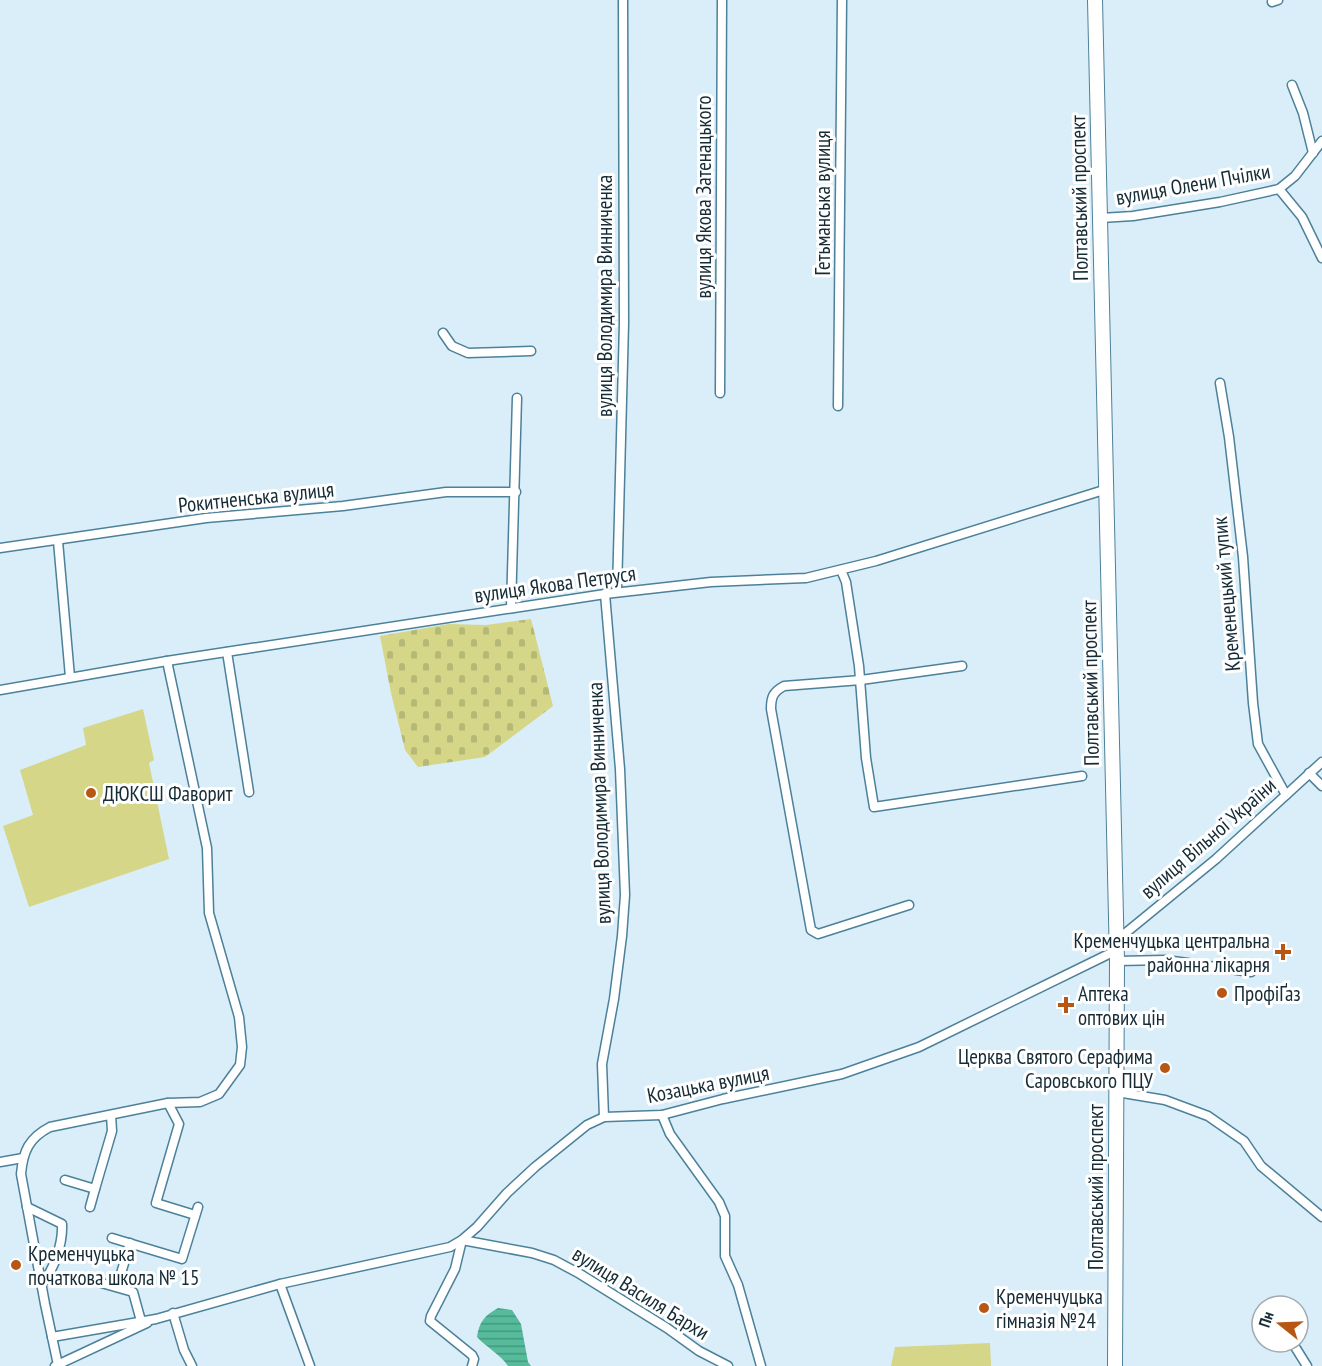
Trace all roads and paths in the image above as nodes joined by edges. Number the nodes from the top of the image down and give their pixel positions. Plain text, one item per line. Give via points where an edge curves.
1 (623, 0) edge
2 (722, 0) edge
3 (842, 0) edge
4 (1095, 0) edge
5 (1292, 85) dead end
6 (1322, 141) edge
7 (1313, 153) junction
8 (1279, 189) junction
9 (1101, 218) junction
10 (1322, 258) edge
11 (443, 333) dead end
12 (531, 351) dead end
13 (1220, 383) dead end
14 (720, 393) dead end
15 (517, 398) dead end
16 (838, 406) dead end
17 (1107, 489) junction
18 (516, 492) junction
19 (58, 541) junction
20 (0, 548) edge
21 (842, 570) junction
22 (618, 592) junction
23 (605, 594) junction
24 (511, 608) junction
25 (227, 652) junction
26 (167, 661) junction
27 (962, 666) dead end
28 (70, 677) junction
29 (861, 680) junction
30 (0, 690) edge
31 (1322, 762) edge
32 (1309, 774) junction
33 (1082, 776) dead end
34 (1322, 786) edge
35 (249, 792) dead end
36 (1286, 795) junction
37 (909, 904) dead end
38 (1117, 951) junction
39 (1251, 972) dead end
40 (1116, 1092) junction
41 (168, 1103) junction
42 (111, 1115) junction
43 (662, 1115) junction
44 (604, 1117) junction
45 (23, 1158) junction
46 (0, 1162) edge
47 (65, 1180) dead end
48 (95, 1189) junction
49 (27, 1207) junction
50 (90, 1207) dead end
51 (1322, 1217) edge
52 (112, 1238) dead end
53 (462, 1240) junction
54 (130, 1243) junction
55 (91, 1280) dead end
56 (280, 1284) junction
57 (41, 1285) junction
58 (117, 1287) junction
59 (173, 1313) junction
60 (156, 1319) junction
61 (141, 1321) junction
62 (52, 1337) junction
63 (57, 1365) edge
64 (192, 1366) edge
65 (310, 1366) edge
66 (472, 1366) edge
67 (728, 1366) edge
68 (761, 1366) edge
69 (1115, 1366) edge

1 - 22 street, вулиця Володимира Винниченка via 624,323
2 - 14 street, вулиця Якова Затенацького
3 - 16 street, Гетьманська вулиця
4 - 9 highway, Полтавський проспект
5 - 7 street
6 - 7 street, вулиця Олени Пчілки
7 - 8 street, вулиця Олени Пчілки
8 - 9 street, вулиця Олени Пчілки via 1220,202
8 - 10 street via 1302,217
9 - 17 highway, Полтавський проспект
11 - 12 street via 452,346 468,353
13 - 36 street, Кременецький тупик via 1243,557 1258,744
15 - 18 street
17 - 21 street, вулиця Якова Петруся
17 - 38 highway, Полтавський проспект
18 - 19 street, Рокитненська вулиця via 446,492 206,519
18 - 24 street
19 - 20 street, Рокитненська вулиця
19 - 28 street
21 - 22 street, вулиця Якова Петруся via 806,578 711,582
21 - 29 street
22 - 23 street, вулиця Якова Петруся
23 - 24 street, вулиця Якова Петруся
23 - 44 street, вулиця Володимира Винниченка via 620,769 625,894 602,1064
24 - 25 street, вулиця Якова Петруся
25 - 26 street, вулиця Якова Петруся
25 - 35 street
26 - 28 street, вулиця Якова Петруся
26 - 41 street via 207,848 209,913 236,1007 242,1047 240,1065 219,1094 200,1102
27 - 29 street
28 - 30 street, вулиця Якова Петруся
29 - 33 street via 874,807
29 - 37 street via 784,686 771,699 809,920 818,934
31 - 32 street, вулиця Вільної України
32 - 34 street
32 - 36 street, вулиця Вільної України
36 - 38 street, вулиця Вільної України
38 - 39 street
38 - 40 highway, Полтавський проспект
38 - 43 street, Козацька вулиця via 910,1051 842,1074
40 - 51 street via 1165,1100 1208,1116 1244,1142 1261,1166
40 - 69 highway, Полтавський проспект
41 - 42 street
41 - 54 street via 179,1124 156,1203 196,1211 182,1258
42 - 45 street via 50,1127 38,1133
42 - 48 street via 112,1131
43 - 44 street, Козацька вулиця
43 - 68 street via 670,1134 725,1216 725,1256 738,1285
44 - 53 street, Козацька вулиця via 587,1125 535,1167
45 - 46 street
45 - 49 street via 21,1174
47 - 48 street
48 - 50 street
49 - 57 street
49 - 57 street via 62,1224 56,1257
52 - 54 street
53 - 56 street, Козацька вулиця via 450,1247
53 - 66 street via 455,1269 430,1322 472,1355
53 - 67 street, вулиця Василя Бархи via 532,1252 554,1260
54 - 58 street
55 - 58 street
56 - 59 street, Козацька вулиця
56 - 65 street
57 - 62 street
58 - 61 street via 133,1292
59 - 60 street, Козацька вулиця
59 - 64 street
60 - 61 street, Козацька вулиця
60 - 63 street, Козацька вулиця
61 - 62 street, Козацька вулиця
62 - 63 street

